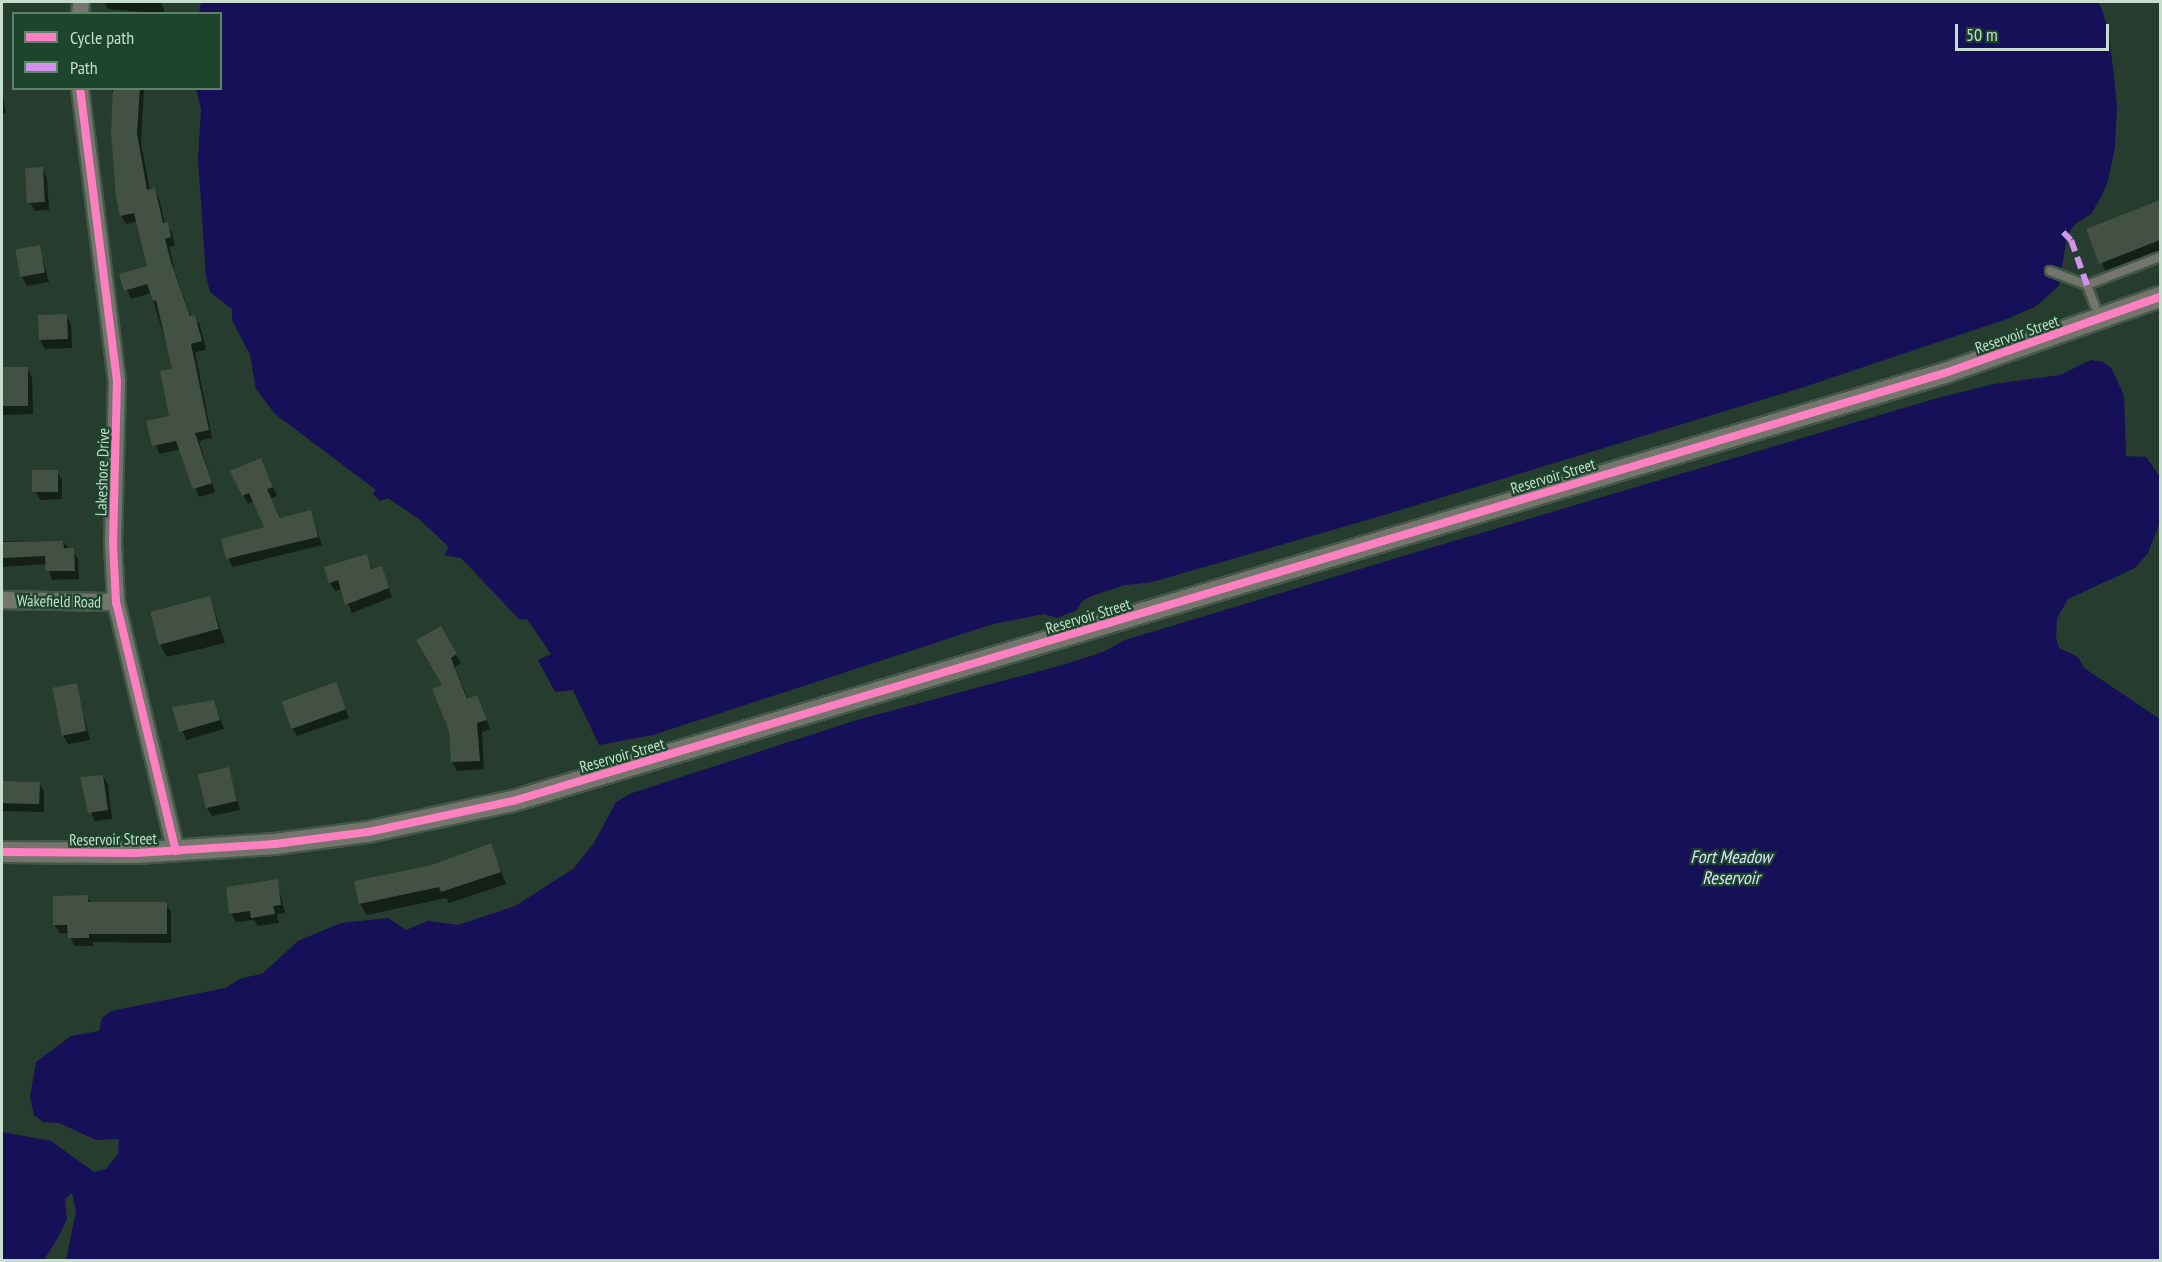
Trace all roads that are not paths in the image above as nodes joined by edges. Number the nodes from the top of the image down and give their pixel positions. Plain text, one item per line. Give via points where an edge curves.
1 (80, 90) edge
2 (2160, 257) edge
3 (2050, 271) dead end
4 (2087, 285) junction
5 (2160, 297) edge
6 (2095, 306) dead end
7 (2, 600) edge
8 (117, 602) junction
9 (176, 851) junction
10 (2, 852) edge

1 - 8 street, Lakeshore Drive via 117,381 113,544
2 - 4 lane
3 - 4 lane
4 - 6 lane
5 - 9 street, Reservoir Street via 1936,376 513,801 321,839
7 - 8 street, Wakefield Road
8 - 9 street, Lakeshore Drive via 125,652
9 - 10 street, Reservoir Street

